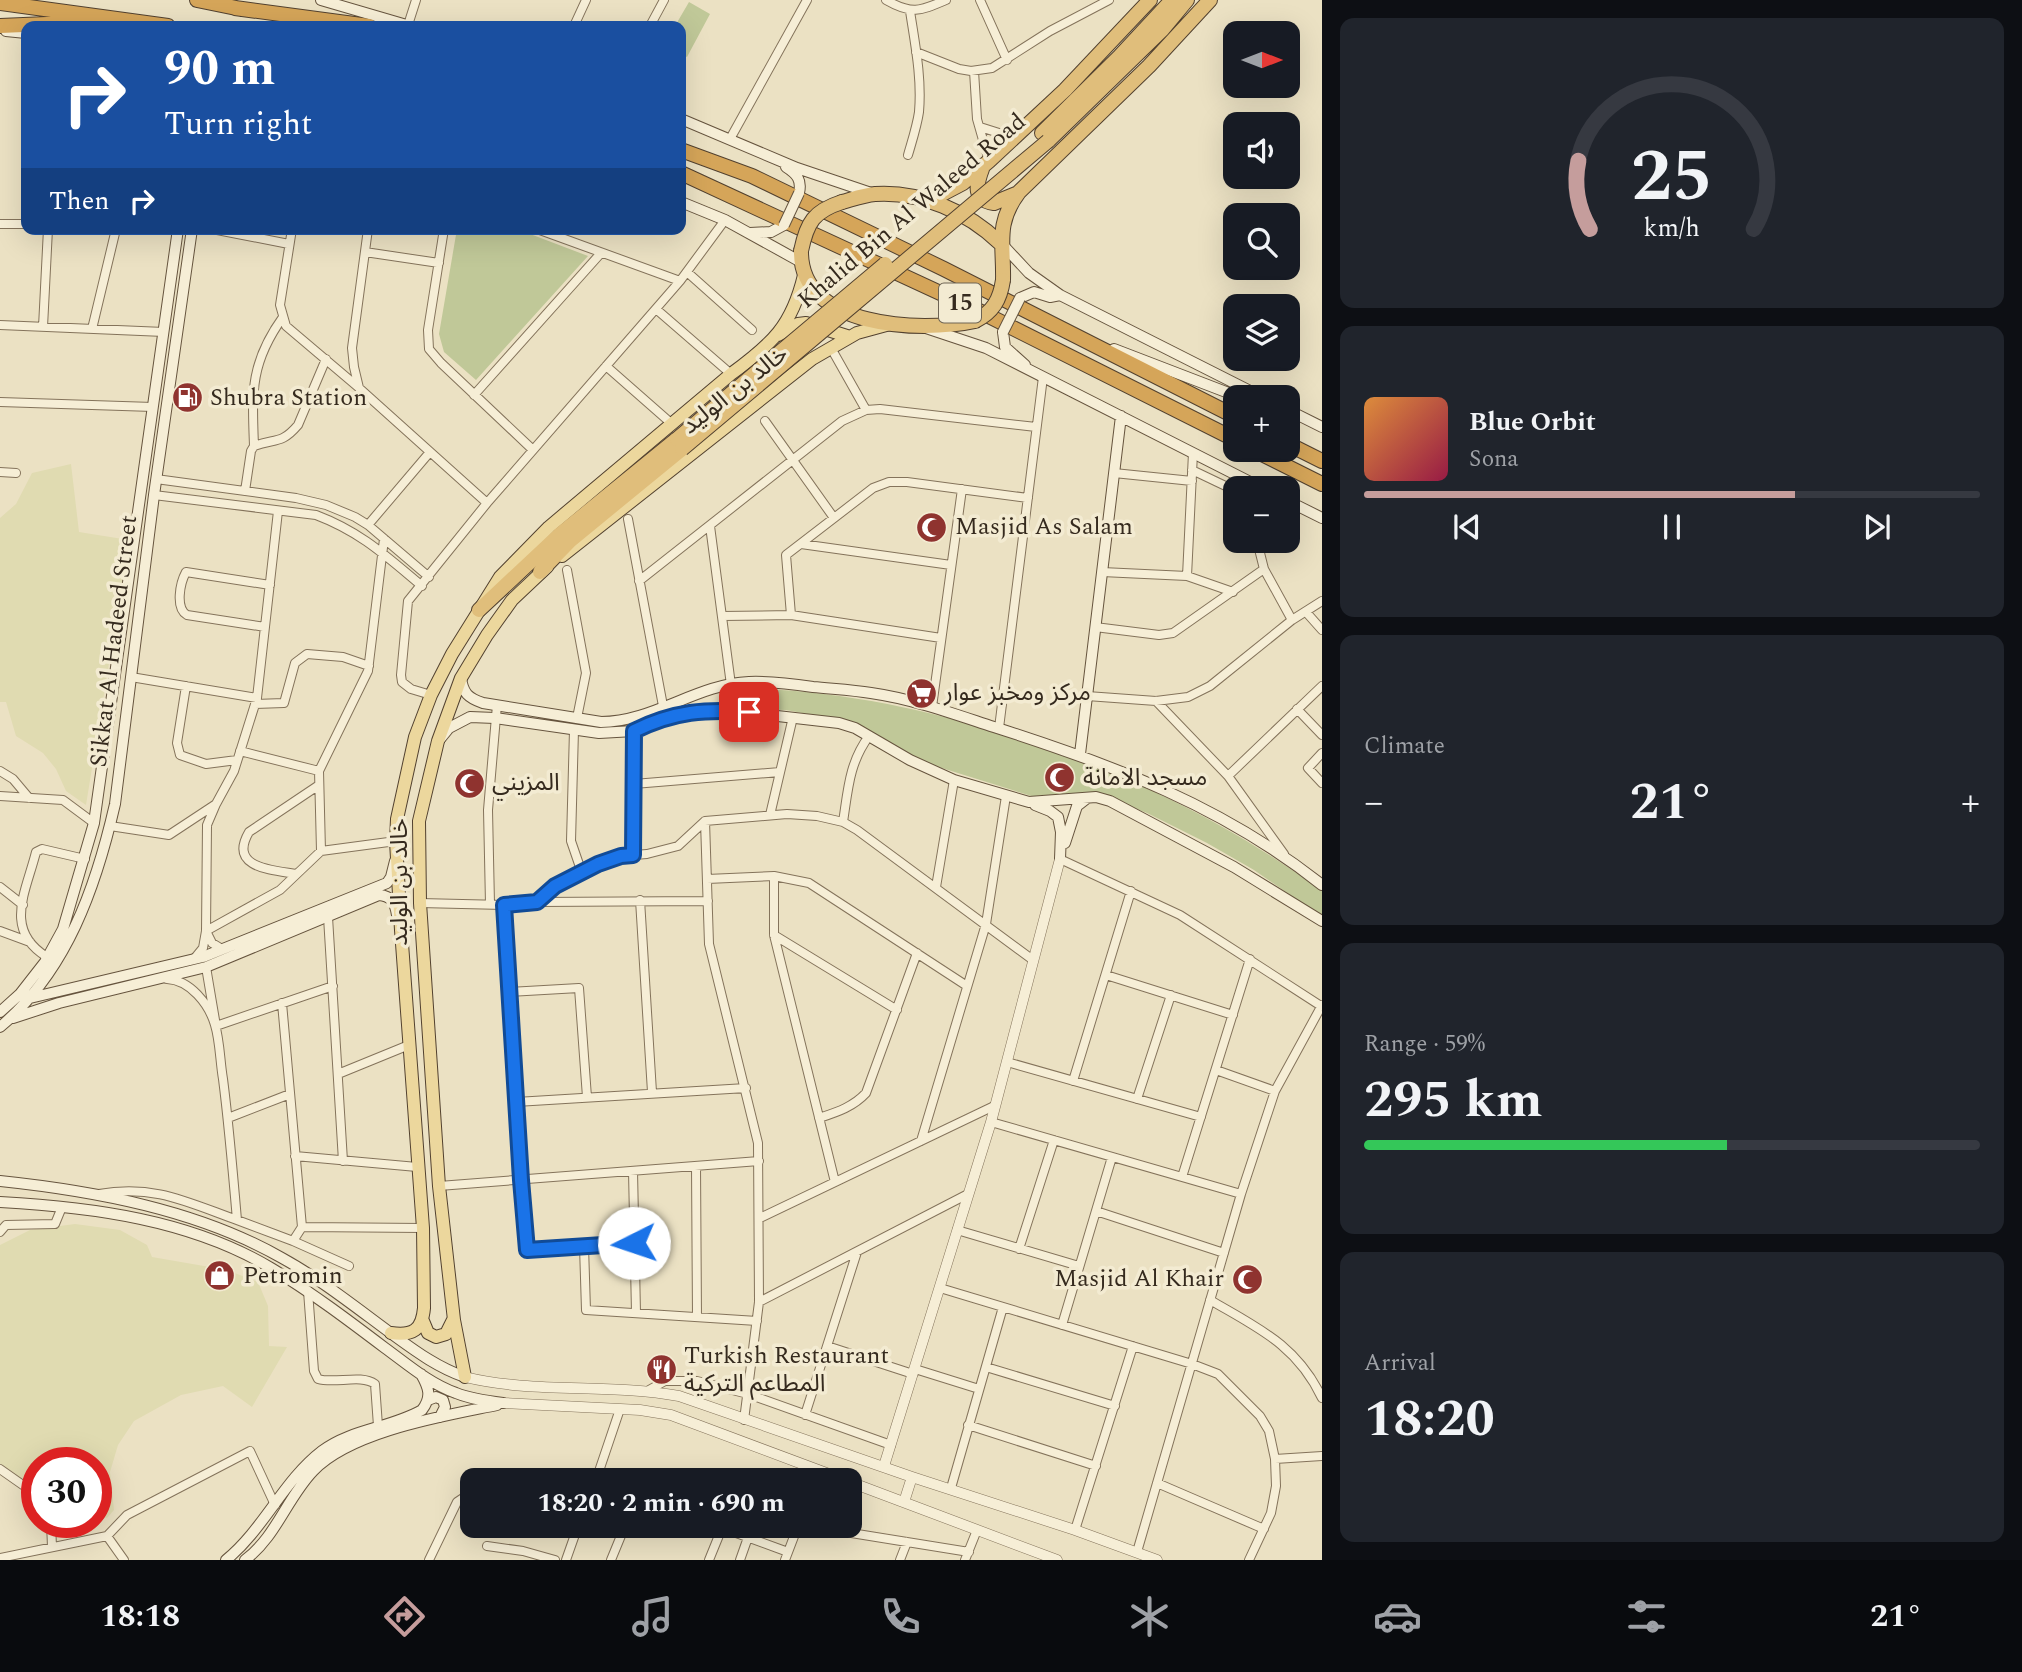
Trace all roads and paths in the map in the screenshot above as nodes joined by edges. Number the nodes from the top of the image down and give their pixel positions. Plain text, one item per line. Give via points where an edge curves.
1 (197, 0) edge
2 (321, 0) edge
3 (416, 0) edge
4 (574, 0) edge
5 (664, 0) edge
6 (807, 0) edge
7 (886, 0) edge
8 (946, 0) edge
9 (979, 0) edge
10 (1109, 0) edge
11 (1172, 0) edge
12 (1187, 0) edge
13 (1210, 0) edge
14 (585, 1) edge
15 (936, 2) edge
16 (0, 3) edge
17 (1142, 4) edge
18 (234, 8) junction
19 (911, 11) junction
20 (131, 20) junction
21 (115, 21) edge
22 (137, 21) edge
23 (285, 21) edge
24 (332, 21) edge
25 (392, 21) edge
26 (410, 21) edge
27 (576, 21) edge
28 (653, 21) edge
29 (21, 27) edge
30 (0, 28) edge
31 (21, 32) edge
32 (916, 52) junction
33 (1007, 60) junction
34 (974, 71) junction
35 (686, 121) edge
36 (980, 127) junction
37 (1019, 134) junction
38 (1045, 137) junction
39 (730, 139) junction
40 (686, 152) edge
41 (908, 155) dead end
42 (773, 156) junction
43 (986, 164) junction
44 (686, 175) edge
45 (1019, 192) junction
46 (874, 194) junction
47 (924, 200) junction
48 (686, 204) edge
49 (725, 220) junction
50 (0, 224) edge
51 (21, 224) edge
52 (747, 232) junction
53 (48, 235) edge
54 (115, 235) edge
55 (177, 235) edge
56 (191, 235) edge
57 (243, 235) edge
58 (291, 235) edge
59 (367, 235) edge
60 (443, 235) edge
61 (553, 235) edge
62 (1000, 243) junction
63 (289, 244) junction
64 (365, 252) junction
65 (601, 253) junction
66 (439, 263) junction
67 (802, 263) junction
68 (687, 272) junction
69 (680, 281) junction
70 (1060, 295) junction
71 (656, 309) junction
72 (283, 317) junction
73 (891, 324) junction
74 (0, 325) edge
75 (1053, 325) junction
76 (43, 327) junction
77 (926, 328) junction
78 (92, 329) junction
79 (752, 330) dead end
80 (164, 332) junction
81 (778, 335) junction
82 (850, 337) junction
83 (831, 348) junction
84 (326, 359) junction
85 (606, 366) junction
86 (1027, 369) junction
87 (731, 374) junction
88 (1043, 377) junction
89 (1238, 385) edge
90 (359, 388) junction
91 (1223, 391) edge
92 (474, 395) junction
93 (0, 402) edge
94 (153, 407) junction
95 (866, 410) junction
96 (1223, 410) edge
97 (1121, 416) junction
98 (1300, 416) edge
99 (1300, 420) edge
100 (765, 421) dead end
101 (672, 424) junction
102 (1037, 427) junction
103 (1322, 428) edge
104 (1223, 433) edge
105 (680, 444) junction
106 (254, 446) junction
107 (533, 450) junction
108 (1300, 450) edge
109 (430, 452) junction
110 (1193, 453) junction
111 (793, 461) junction
112 (1322, 461) edge
113 (1278, 462) edge
114 (1192, 470) junction
115 (0, 471) edge
116 (16, 472) dead end
117 (1114, 473) junction
118 (1238, 476) edge
119 (156, 479) junction
120 (1192, 481) junction
121 (1322, 484) edge
122 (1223, 485) edge
123 (962, 489) junction
124 (245, 491) junction
125 (154, 495) junction
126 (1028, 498) junction
127 (487, 503) junction
128 (1300, 507) edge
129 (278, 511) junction
130 (834, 518) junction
131 (1322, 518) edge
132 (628, 520) dead end
133 (368, 525) junction
134 (710, 526) junction
135 (384, 539) junction
136 (801, 544) junction
137 (382, 553) junction
138 (1260, 553) edge
139 (951, 565) junction
140 (1264, 569) junction
141 (567, 570) dead end
142 (540, 572) junction
143 (1102, 572) junction
144 (1186, 576) junction
145 (429, 577) junction
146 (639, 581) junction
147 (270, 585) junction
148 (422, 586) junction
149 (1233, 592) junction
150 (1322, 601) edge
151 (479, 610) junction
152 (1306, 612) junction
153 (791, 615) junction
154 (722, 616) junction
155 (1292, 620) junction
156 (265, 627) junction
157 (1095, 627) junction
158 (1322, 630) edge
159 (941, 638) junction
160 (369, 666) junction
161 (131, 677) junction
162 (461, 678) junction
163 (731, 685) junction
164 (1322, 686) edge
165 (186, 687) junction
166 (431, 695) junction
167 (1087, 696) junction
168 (256, 701) junction
169 (1156, 701) junction
170 (497, 705) junction
171 (663, 706) junction
172 (932, 707) junction
173 (1297, 709) junction
174 (793, 717) junction
175 (495, 718) junction
176 (576, 724) junction
177 (999, 728) junction
178 (634, 731) junction
179 (1322, 735) edge
180 (869, 736) junction
181 (438, 741) junction
182 (240, 751) junction
183 (1322, 753) edge
184 (1080, 754) junction
185 (237, 760) junction
186 (0, 771) edge
187 (319, 771) junction
188 (780, 772) junction
189 (1228, 776) junction
190 (954, 780) junction
191 (1322, 783) edge
192 (634, 784) junction
193 (318, 785) junction
194 (0, 796) edge
195 (1006, 796) junction
196 (29, 798) junction
197 (1087, 799) junction
198 (1029, 803) junction
199 (216, 804) junction
200 (770, 815) junction
201 (705, 821) junction
202 (843, 822) junction
203 (94, 823) junction
204 (110, 826) junction
205 (396, 841) junction
206 (321, 851) junction
207 (633, 855) junction
208 (1284, 855) junction
209 (85, 859) junction
210 (1060, 859) junction
211 (582, 873) junction
212 (296, 874) junction
213 (774, 876) junction
214 (707, 879) junction
215 (1322, 885) edge
216 (0, 887) edge
217 (936, 887) junction
218 (1131, 891) junction
219 (640, 900) junction
220 (708, 901) junction
221 (537, 902) junction
222 (420, 903) junction
223 (490, 904) junction
224 (23, 905) junction
225 (504, 905) junction
226 (328, 917) junction
227 (1322, 921) edge
228 (986, 925) junction
229 (401, 930) junction
230 (0, 931) edge
231 (206, 931) junction
232 (774, 935) junction
233 (30, 942) junction
234 (222, 950) junction
235 (917, 953) junction
236 (194, 959) junction
237 (1250, 959) junction
238 (52, 960) junction
239 (1034, 960) junction
240 (206, 967) junction
241 (1106, 975) junction
242 (157, 979) junction
243 (333, 986) junction
244 (967, 986) junction
245 (73, 989) junction
246 (509, 992) junction
247 (1171, 995) junction
248 (25, 996) junction
249 (282, 1003) junction
250 (1321, 1006) edge
251 (897, 1010) junction
252 (1233, 1015) junction
253 (2, 1020) edge
254 (216, 1026) junction
255 (409, 1045) junction
256 (1007, 1062) junction
257 (1216, 1070) junction
258 (338, 1074) junction
259 (1073, 1080) junction
260 (746, 1088) junction
261 (1275, 1091) junction
262 (652, 1092) junction
263 (290, 1094) junction
264 (587, 1097) junction
265 (1137, 1099) junction
266 (516, 1102) junction
267 (995, 1106) junction
268 (1201, 1117) junction
269 (228, 1118) junction
270 (819, 1118) junction
271 (990, 1122) junction
272 (1054, 1140) junction
273 (921, 1142) junction
274 (295, 1156) junction
275 (1112, 1157) junction
276 (343, 1161) junction
277 (759, 1161) junction
278 (696, 1166) junction
279 (417, 1167) junction
280 (632, 1171) junction
281 (1182, 1177) junction
282 (521, 1180) junction
283 (0, 1181) edge
284 (835, 1182) junction
285 (439, 1186) junction
286 (968, 1194) junction
287 (1241, 1194) junction
288 (93, 1195) junction
289 (0, 1202) edge
290 (62, 1207) junction
291 (1096, 1211) junction
292 (760, 1218) junction
293 (237, 1220) junction
294 (302, 1227) junction
295 (423, 1228) junction
296 (957, 1230) junction
297 (0, 1232) edge
298 (293, 1241) junction
299 (634, 1243) junction
300 (584, 1246) junction
301 (1019, 1249) junction
302 (857, 1252) junction
303 (1224, 1253) junction
304 (349, 1266) dead end
305 (1079, 1266) junction
306 (940, 1288) junction
307 (308, 1291) junction
308 (1210, 1300) junction
309 (759, 1302) junction
310 (1003, 1307) junction
311 (636, 1313) junction
312 (696, 1317) junction
313 (454, 1320) junction
314 (423, 1321) junction
315 (757, 1321) junction
316 (1062, 1325) junction
317 (391, 1333) junction
318 (827, 1346) junction
319 (1133, 1346) junction
320 (1192, 1364) junction
321 (986, 1367) junction
322 (914, 1372) junction
323 (421, 1374) junction
324 (465, 1377) junction
325 (979, 1389) junction
326 (649, 1390) junction
327 (748, 1394) junction
328 (1322, 1398) edge
329 (428, 1400) junction
330 (503, 1403) junction
331 (1115, 1406) junction
332 (620, 1409) junction
333 (805, 1415) junction
334 (440, 1417) junction
335 (744, 1420) junction
336 (968, 1425) junction
337 (378, 1426) junction
338 (891, 1445) junction
339 (1322, 1456) edge
340 (1275, 1459) junction
341 (884, 1466) junction
342 (1096, 1466) junction
343 (600, 1468) edge
344 (812, 1468) edge
345 (0, 1469) edge
346 (912, 1477) junction
347 (1157, 1483) junction
348 (21, 1484) edge
349 (862, 1487) edge
350 (951, 1488) junction
351 (460, 1500) edge
352 (904, 1503) junction
353 (275, 1505) junction
354 (1264, 1529) junction
355 (977, 1530) junction
356 (1075, 1530) junction
357 (112, 1531) edge
358 (862, 1535) edge
359 (52, 1538) edge
360 (97, 1538) edge
361 (108, 1538) edge
362 (574, 1538) edge
363 (620, 1538) edge
364 (716, 1538) edge
365 (748, 1538) edge
366 (750, 1538) edge
367 (794, 1538) edge
368 (907, 1542) junction
369 (487, 1546) dead end
370 (52, 1547) junction
371 (1137, 1552) junction
372 (32, 1556) edge
373 (787, 1556) edge
374 (967, 1556) edge
375 (0, 1558) edge
376 (124, 1560) edge
377 (226, 1560) edge
378 (245, 1560) edge
379 (429, 1560) edge
380 (555, 1560) edge
381 (566, 1560) edge
382 (611, 1560) edge
383 (709, 1560) edge
384 (740, 1560) edge
385 (900, 1560) edge
386 (1057, 1560) edge
387 (1157, 1560) edge
388 (1249, 1560) edge

1 - 18 highway
2 - 25 main road
3 - 26 street
4 - 14 street
5 - 28 street
6 - 39 street
7 - 19 street
8 - 15 street
9 - 33 street
10 - 33 street
11 - 38 highway, Khalid Bin Al Waleed Road
12 - 38 highway, Khalid Bin Al Waleed Road via 1162,30
13 - 45 highway, خالد بن الوليد / 15
14 - 27 street
15 - 19 street
16 - 20 highway
17 - 37 highway, خالد بن الوليد
18 - 23 highway
18 - 24 highway
19 - 32 street
20 - 21 highway
20 - 22 highway
29 - 30 highway
30 - 31 main road
32 - 34 street
32 - 41 street via 919,114
33 - 34 street
34 - 36 street
35 - 39 main road
36 - 37 street
36 - 43 street
37 - 43 highway, خالد بن الوليد
38 - 105 highway, Khalid Bin Al Waleed Road, bridge
39 - 42 main road
40 - 75 highway, 15 via 752,176
42 - 46 main road
42 - 52 main road, bridge via 797,175 800,193 785,225 765,233
43 - 45 highway, 15 via 976,183 981,199 994,204
43 - 47 highway, خالد بن الوليد via 954,188
44 - 104 highway, 15 via 977,310
45 - 62 highway, خالد بن الوليد / 15 via 1003,220
46 - 47 highway, خالد بن الوليد
46 - 67 highway, خالد بن الوليد, bridge via 825,207 812,219 804,235
47 - 62 highway, خالد بن الوليد via 970,218
48 - 49 main road
49 - 52 main road
49 - 68 street
50 - 51 street
52 - 67 main road
53 - 76 street
54 - 78 street
55 - 80 main road, Sikkat Al Hadeed Street
56 - 119 main road, Sikkat Al Hadeed Street
57 - 63 street
58 - 63 street
59 - 64 street
60 - 66 street
61 - 65 street
62 - 70 main road via 1029,273
62 - 77 highway, خالد بن الوليد / 15, bridge via 1003,280 987,315
63 - 72 street via 280,305
64 - 66 street
64 - 90 street via 352,348
65 - 69 street
65 - 92 street
66 - 92 street via 429,349
67 - 73 highway, خالد بن الوليد / 15 via 817,292 829,303
67 - 81 main road, خالد بن الوليد via 798,298
68 - 69 street
68 - 79 street
69 - 71 street
70 - 86 main road, bridge via 1034,292 1020,298 1003,332 1005,348
70 - 89 main road
71 - 85 street
71 - 87 street
72 - 84 street via 286,326
72 - 106 street via 256,367
73 - 77 highway, خالد بن الوليد / 15
73 - 82 main road, خالد بن الوليد
74 - 76 street
75 - 91 main road
75 - 96 highway, 15
76 - 78 street
77 - 86 main road via 986,348
78 - 80 street
80 - 94 main road, Sikkat Al Hadeed Street
81 - 82 main road via 806,323
81 - 87 main road, خالد بن الوليد
82 - 83 main road, خالد بن الوليد
83 - 95 street
83 - 142 main road, خالد بن الوليد
84 - 90 street
84 - 106 street via 298,425 281,441
85 - 101 street
85 - 107 street
86 - 88 main road
87 - 101 main road, خالد بن الوليد
88 - 97 main road
88 - 102 street
90 - 109 street
92 - 107 street
93 - 94 street
94 - 203 main road, Sikkat Al Hadeed Street
95 - 102 street
95 - 111 street via 842,421
97 - 110 main road
97 - 117 main road
98 - 103 main road
99 - 103 main road
100 - 111 street
101 - 151 main road, خالد بن الوليد via 532,542 500,577
102 - 126 street
105 - 142 highway, Khalid Bin Al Waleed Road
105 - 151 highway, Khalid Bin Al Waleed Road via 549,544
106 - 124 street
107 - 127 street
108 - 112 highway
109 - 127 street
109 - 133 street
110 - 114 street
110 - 118 main road
111 - 130 street
111 - 134 street
113 - 121 highway
114 - 120 street
114 - 122 street
115 - 116 street
117 - 120 street
117 - 143 main road
119 - 124 street
119 - 125 main road, Sikkat Al Hadeed Street
120 - 144 street
123 - 126 street
123 - 130 street via 890,482 873,488
123 - 139 street
124 - 133 street via 326,505
125 - 129 street
125 - 161 main road, Sikkat Al Hadeed Street
126 - 177 street
127 - 145 street
128 - 131 main road
129 - 137 street via 316,515 341,525
129 - 147 street
130 - 136 street
132 - 146 street
133 - 135 street
134 - 146 street
134 - 154 street
135 - 137 street
135 - 145 street
136 - 139 street
136 - 153 street via 786,555
137 - 148 street
137 - 160 street
138 - 140 street
139 - 159 street
140 - 149 street
140 - 155 street
141 - 176 street via 586,673
142 - 162 main road, خالد بن الوليد via 506,609
143 - 144 street
143 - 157 main road
144 - 149 street
145 - 148 street
146 - 171 street
147 - 156 street
147 - 156 street via 186,572 179,607 187,615
148 - 166 street via 408,601 401,675 411,689
149 - 157 street via 1173,633
150 - 152 street
151 - 166 main road, خالد بن الوليد
152 - 155 street
152 - 158 street
153 - 154 street
153 - 159 street
154 - 163 street
155 - 169 street via 1210,686 1188,697
156 - 168 street
157 - 167 main road
159 - 172 street
160 - 168 street via 343,657 307,654 295,663 284,703
160 - 187 street
161 - 165 street
161 - 204 main road, Sikkat Al Hadeed Street
162 - 170 main road via 471,699
162 - 181 main road, خالد بن الوليد
163 - 171 main road
163 - 172 main road via 790,684 872,693
164 - 173 street
165 - 168 street
165 - 185 street via 177,743 180,755 206,764
166 - 205 main road, خالد بن الوليد via 415,737
167 - 169 street
167 - 184 main road
168 - 182 street
169 - 189 street
170 - 175 street
170 - 176 main road
171 - 176 main road via 621,722
172 - 177 main road
173 - 179 street
173 - 189 street
174 - 178 main road via 724,710 688,712
174 - 180 main road via 839,723
174 - 188 street
175 - 176 main road
175 - 181 main road via 461,720
175 - 223 street via 488,810
176 - 178 main road via 599,733
176 - 211 street via 571,841
177 - 184 main road
178 - 192 street
180 - 190 main road
180 - 202 street via 857,753
181 - 222 main road, خالد بن الوليد via 419,821
182 - 185 street
182 - 187 street
183 - 191 street via 1308,768
184 - 208 main road via 1169,790
185 - 199 street
186 - 196 street
187 - 193 street
188 - 192 street
188 - 200 street
189 - 208 street
190 - 195 main road
190 - 217 street
192 - 207 street
193 - 206 street
193 - 212 street via 249,832 243,842 251,863
194 - 196 street
195 - 198 main road
195 - 228 street
196 - 203 street via 62,800
197 - 198 main road
197 - 210 main road via 1077,806
197 - 227 main road via 1110,801 1155,823
198 - 210 main road via 1059,817
199 - 204 street via 169,835
199 - 231 street via 207,825
200 - 201 street
200 - 202 street
201 - 207 street via 678,846
201 - 214 street
202 - 217 street
203 - 209 main road, Sikkat Al Hadeed Street
204 - 238 main road, Sikkat Al Hadeed Street via 89,896 72,935
205 - 206 street
205 - 229 main road, خالد بن الوليد
205 - 234 main road via 387,883
206 - 212 street
207 - 211 street
208 - 215 main road
209 - 224 street via 42,849 36,852
209 - 238 main road, Sikkat Al Hadeed Street
210 - 218 street
210 - 239 street
211 - 221 street via 555,886
212 - 231 street via 280,890
213 - 214 street
213 - 232 street
213 - 235 street via 809,883
214 - 220 street
216 - 224 street
217 - 228 street
218 - 237 street
218 - 241 street
219 - 220 street
219 - 221 street
219 - 262 street
220 - 260 street via 709,944
221 - 225 street
222 - 223 street
222 - 285 main road, خالد بن الوليد
223 - 225 street
224 - 233 street via 23,933
225 - 246 street
226 - 229 main road via 379,895 387,896 393,900
226 - 240 main road
226 - 243 street
228 - 239 street
228 - 244 street
229 - 255 main road, خالد بن الوليد
230 - 233 street
231 - 234 street
231 - 236 street via 203,948
232 - 251 street
232 - 270 street
233 - 238 street
234 - 236 main road
235 - 244 street
235 - 251 street
236 - 245 main road
237 - 250 street
237 - 252 street
238 - 245 main road via 55,984
238 - 248 main road, Sikkat Al Hadeed Street
239 - 256 street
240 - 242 main road
240 - 254 street
241 - 247 street
241 - 259 street
242 - 253 main road
242 - 254 street via 187,986
243 - 249 street
243 - 258 street
244 - 273 street
245 - 248 main road
246 - 264 street via 579,988
246 - 266 street
247 - 252 street
247 - 265 street
248 - 253 main road, Sikkat Al Hadeed Street
249 - 254 street
249 - 263 street
250 - 261 street
251 - 270 street via 866,1093 843,1110
252 - 257 street
254 - 269 street
255 - 258 street
255 - 279 main road, خالد بن الوليد
256 - 259 street
256 - 267 street
257 - 261 street
257 - 268 street
258 - 276 street
259 - 265 street
260 - 262 street
260 - 277 street
261 - 287 street
262 - 264 street
263 - 269 street
263 - 274 street
264 - 266 street
265 - 268 street
266 - 282 street
267 - 271 street
267 - 273 street
268 - 281 street
269 - 293 street
270 - 284 street
271 - 272 street
271 - 286 street
272 - 275 street
272 - 301 street
273 - 284 street
274 - 276 street
274 - 294 street
275 - 281 street
275 - 291 street
276 - 279 street
277 - 278 street
277 - 292 street
278 - 280 street
278 - 312 street
279 - 295 main road, خالد بن الوليد
280 - 282 street
280 - 299 street
281 - 287 street
282 - 285 street
282 - 300 street via 527,1250
283 - 288 main road
284 - 292 street
285 - 313 main road, خالد بن الوليد
286 - 296 street
286 - 302 street
287 - 303 street
288 - 293 street via 136,1189 158,1192
288 - 317 main road via 238,1235 283,1258
289 - 290 main road
290 - 297 street via 55,1224 6,1225
290 - 307 main road via 123,1216 210,1240 242,1252
291 - 303 street
291 - 305 street
292 - 309 street
293 - 298 street
294 - 295 street
294 - 298 street
295 - 314 main road, خالد بن الوليد
296 - 301 street
296 - 306 street
298 - 304 street
299 - 300 street
299 - 311 street
300 - 311 street via 586,1310
301 - 305 street
302 - 309 street
302 - 318 street
303 - 308 street
305 - 316 street
306 - 310 street
306 - 322 street
307 - 323 main road
307 - 337 street via 318,1380 369,1380 374,1384
308 - 320 street
308 - 328 street via 1267,1333 1300,1361
309 - 315 street
310 - 316 street
310 - 321 street
311 - 312 street
312 - 315 street
313 - 314 main road via 446,1334 436,1337 428,1333
313 - 324 main road, خالد بن الوليد
314 - 317 main road via 412,1332
315 - 327 street
316 - 319 street
317 - 324 main road via 436,1364
318 - 322 street
318 - 333 street
319 - 320 street
319 - 331 street
320 - 340 street via 1218,1374 1260,1416 1269,1431
320 - 347 street
321 - 325 street
321 - 331 street
322 - 325 street
322 - 338 street
323 - 329 main road
323 - 330 main road via 454,1393
324 - 326 street via 512,1384
325 - 336 street
326 - 327 street via 665,1381 697,1381
326 - 335 street
327 - 333 street
327 - 335 street
329 - 334 main road via 443,1400
329 - 337 main road via 419,1413
330 - 332 street
330 - 334 main road
331 - 342 street
332 - 343 street
332 - 344 street via 671,1415
333 - 338 street
334 - 378 main road via 382,1433 327,1458 312,1471 271,1533
335 - 341 street
336 - 342 street
336 - 350 street
337 - 353 main road via 324,1449
338 - 341 street
339 - 340 street
340 - 354 street via 1276,1486
341 - 346 street
342 - 356 street
345 - 348 street
346 - 350 street
346 - 352 street
347 - 354 street
347 - 371 street
349 - 352 street
350 - 356 street
351 - 379 street
352 - 355 street
353 - 357 street via 250,1451 127,1515
353 - 377 main road via 253,1535
354 - 388 street
355 - 374 street
355 - 386 street
356 - 371 street
358 - 368 street
359 - 370 street
360 - 370 street
361 - 376 street
362 - 381 street
363 - 382 street
364 - 383 street
365 - 384 street
366 - 373 street
367 - 373 street
368 - 374 street
368 - 385 street
369 - 380 street
370 - 372 street
371 - 387 street
372 - 375 street

